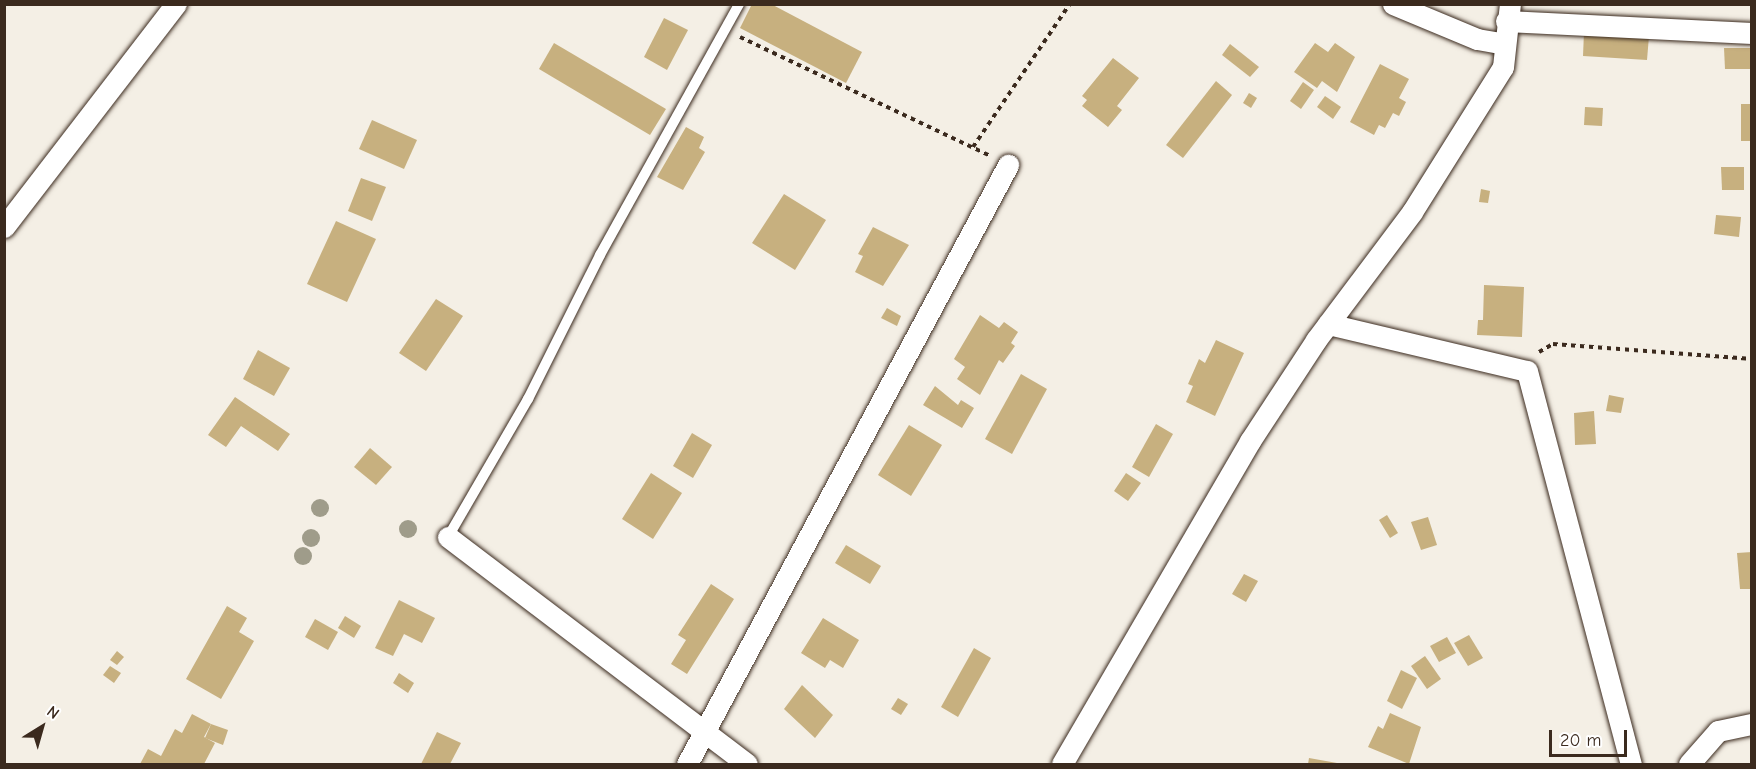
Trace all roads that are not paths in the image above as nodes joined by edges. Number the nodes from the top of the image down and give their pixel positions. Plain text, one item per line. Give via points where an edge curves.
1 (176, 4) edge
2 (739, 4) edge
3 (1393, 4) edge
4 (1508, 13) edge
5 (1752, 33) edge
6 (1504, 44) junction
7 (1008, 165) road end
8 (4, 227) edge
9 (1328, 324) junction
10 (448, 537) joint
11 (1752, 724) edge
12 (705, 735) junction
13 (687, 765) edge
14 (747, 765) edge
15 (1062, 765) edge
16 (1631, 765) edge
17 (1689, 765) edge

1 - 8 street
2 - 10 lane via 528,399
3 - 6 street via 1477,39
4 - 5 street
4 - 6 street
6 - 9 street via 1503,67 1412,212
7 - 12 street
9 - 15 street via 1250,441
9 - 16 street via 1527,371
10 - 12 street
11 - 17 street via 1718,731
12 - 13 street
12 - 14 street

